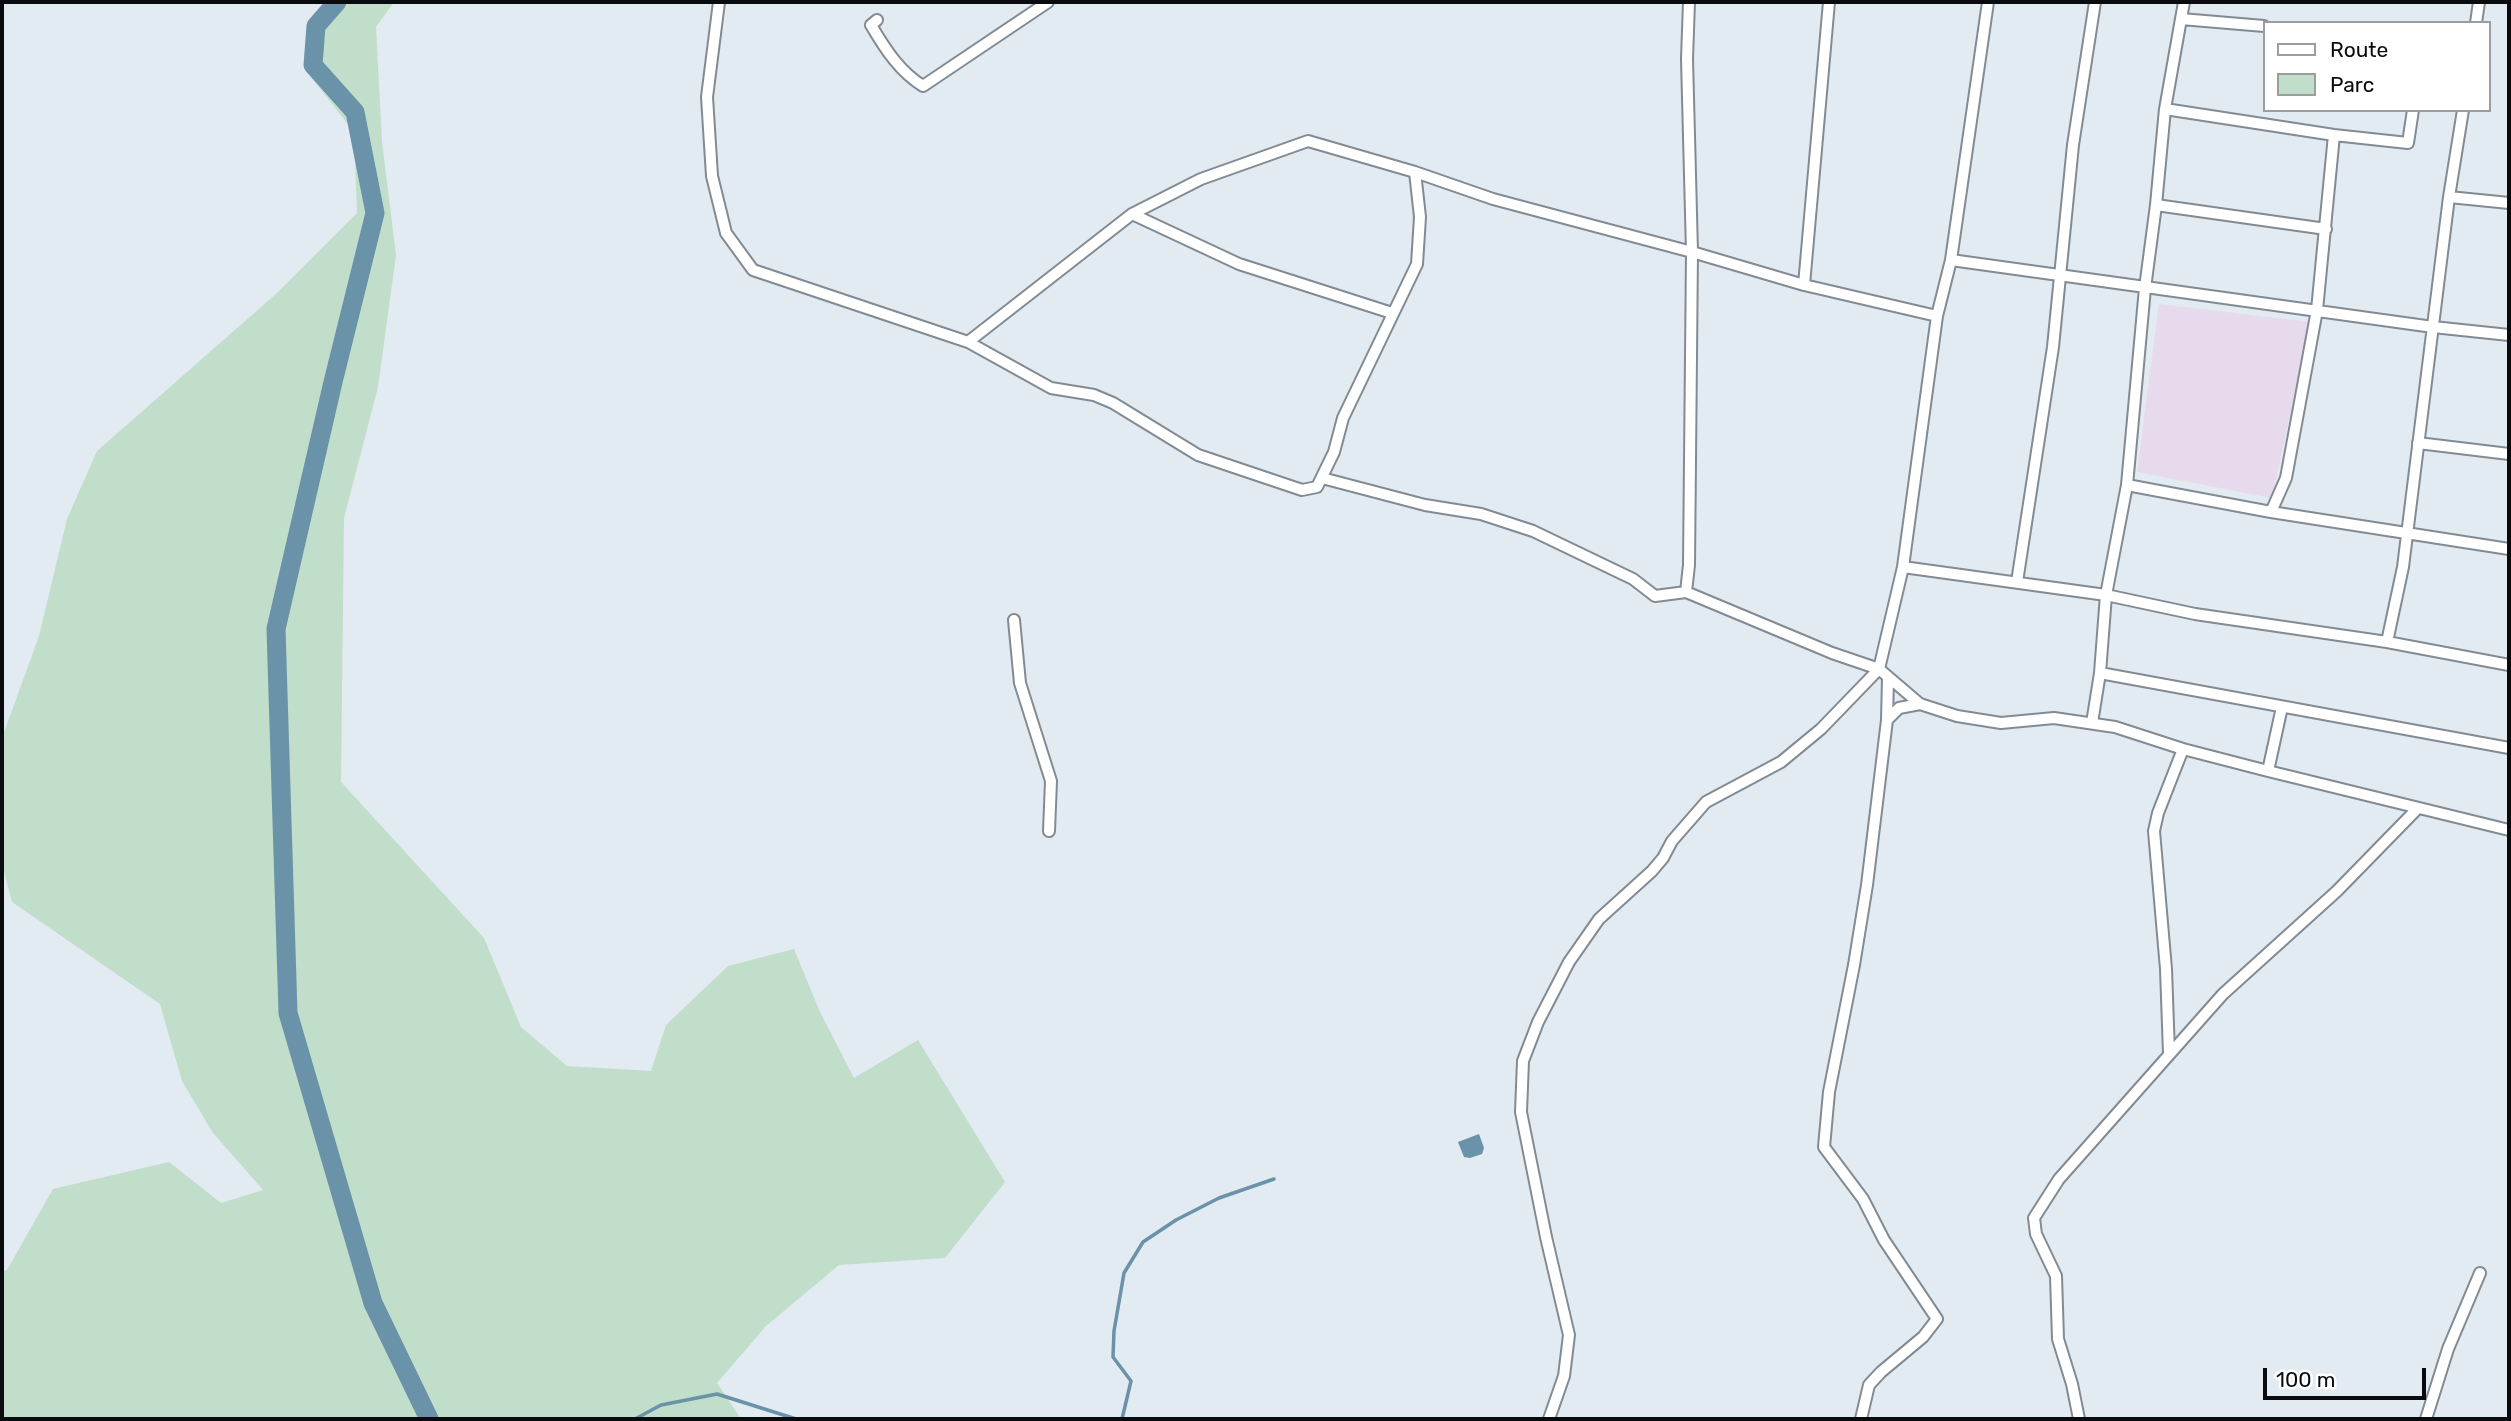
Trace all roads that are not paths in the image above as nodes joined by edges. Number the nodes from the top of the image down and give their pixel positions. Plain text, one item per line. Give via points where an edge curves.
1 (719, 2) edge
2 (1048, 2) edge
3 (1689, 2) edge
4 (1829, 2) edge
5 (1988, 2) edge
6 (2095, 2) edge
7 (2184, 2) edge
8 (2479, 2) edge
9 (2181, 19) junction
10 (877, 20) dead end
11 (2476, 21) edge
12 (2262, 26) edge
13 (2165, 109) junction
14 (2413, 112) edge
15 (2463, 112) edge
16 (2334, 135) junction
17 (1415, 172) junction
18 (2449, 197) junction
19 (2509, 203) edge
20 (2156, 205) junction
21 (1132, 214) junction
22 (2326, 229) junction
23 (1692, 252) junction
24 (1951, 260) junction
25 (2062, 276) junction
26 (1804, 285) junction
27 (2145, 288) junction
28 (2317, 310) junction
29 (1392, 313) junction
30 (1937, 316) junction
31 (2433, 327) junction
32 (2509, 334) edge
33 (968, 342) junction
34 (2418, 443) junction
35 (2509, 454) edge
36 (1322, 478) junction
37 (2127, 485) junction
38 (2271, 512) junction
39 (2406, 532) junction
40 (2509, 549) edge
41 (1903, 566) junction
42 (2017, 582) junction
43 (1686, 592) junction
44 (2106, 595) junction
45 (1014, 620) dead end
46 (2387, 642) junction
47 (2509, 665) edge
48 (1878, 669) junction
49 (2099, 673) junction
50 (1888, 678) junction
51 (1920, 704) junction
52 (2283, 707) junction
53 (1888, 720) junction
54 (2092, 723) junction
55 (2509, 748) edge
56 (2183, 749) junction
57 (2268, 771) junction
58 (2418, 808) junction
59 (2509, 830) edge
60 (1049, 831) dead end
61 (2169, 1054) junction
62 (2480, 1273) dead end
63 (1549, 1419) edge
64 (1861, 1419) edge
65 (2078, 1419) edge
66 (2426, 1419) edge

1 - 33 street via 707,97 712,176 726,233 753,270
2 - 10 street via 923,86 910,78 884,47 872,25
3 - 23 street
4 - 26 street
5 - 24 street
6 - 25 street via 2073,145
7 - 9 street
8 - 11 street
9 - 12 street
9 - 13 street
13 - 16 street
13 - 20 street
14 - 16 street via 2408,143
15 - 18 street
16 - 22 street
17 - 21 street via 1308,141 1201,179
17 - 23 street via 1493,199
17 - 29 street via 1420,217 1417,264
18 - 19 street
18 - 31 street
20 - 22 street
20 - 27 street
21 - 29 street via 1239,264
21 - 33 street
22 - 28 street
23 - 26 street
23 - 43 street
24 - 25 street
24 - 30 street
25 - 27 street
25 - 42 street
26 - 30 street
27 - 28 street
27 - 37 street
28 - 31 street
28 - 38 street via 2286,478
29 - 36 street via 1343,418
30 - 41 street
31 - 32 street
31 - 34 street
33 - 36 street via 1051,388 1103,399 1198,455 1301,490 1317,487
34 - 35 street
34 - 39 street
36 - 43 street via 1480,514 1533,531 1633,579 1655,596
37 - 38 street
37 - 44 street
38 - 39 street
39 - 40 street
39 - 46 street
41 - 42 street
41 - 48 street
42 - 44 street
43 - 48 street
44 - 46 street via 2195,614
44 - 49 street
45 - 60 street via 1020,683 1051,781
46 - 47 street
48 - 50 street
48 - 63 street via 1821,729 1781,762 1706,803 1652,872 1584,936 1538,1022 1524,1061 1521,1112 1569,1335 1564,1376
49 - 52 street
49 - 54 street
50 - 51 street
50 - 53 street
51 - 53 street via 1899,708
51 - 54 street via 2001,723 2054,718
52 - 55 street
52 - 57 street
53 - 64 street via 1867,885 1829,1092 1824,1147 1863,1199 1884,1240 1937,1319 1869,1385
54 - 56 street
56 - 57 street
56 - 61 street via 2154,831
57 - 58 street
58 - 59 street
58 - 61 street via 2337,891 2223,994
61 - 65 street via 2059,1179 2034,1218 2036,1234 2056,1276 2058,1339
62 - 66 street via 2448,1349

